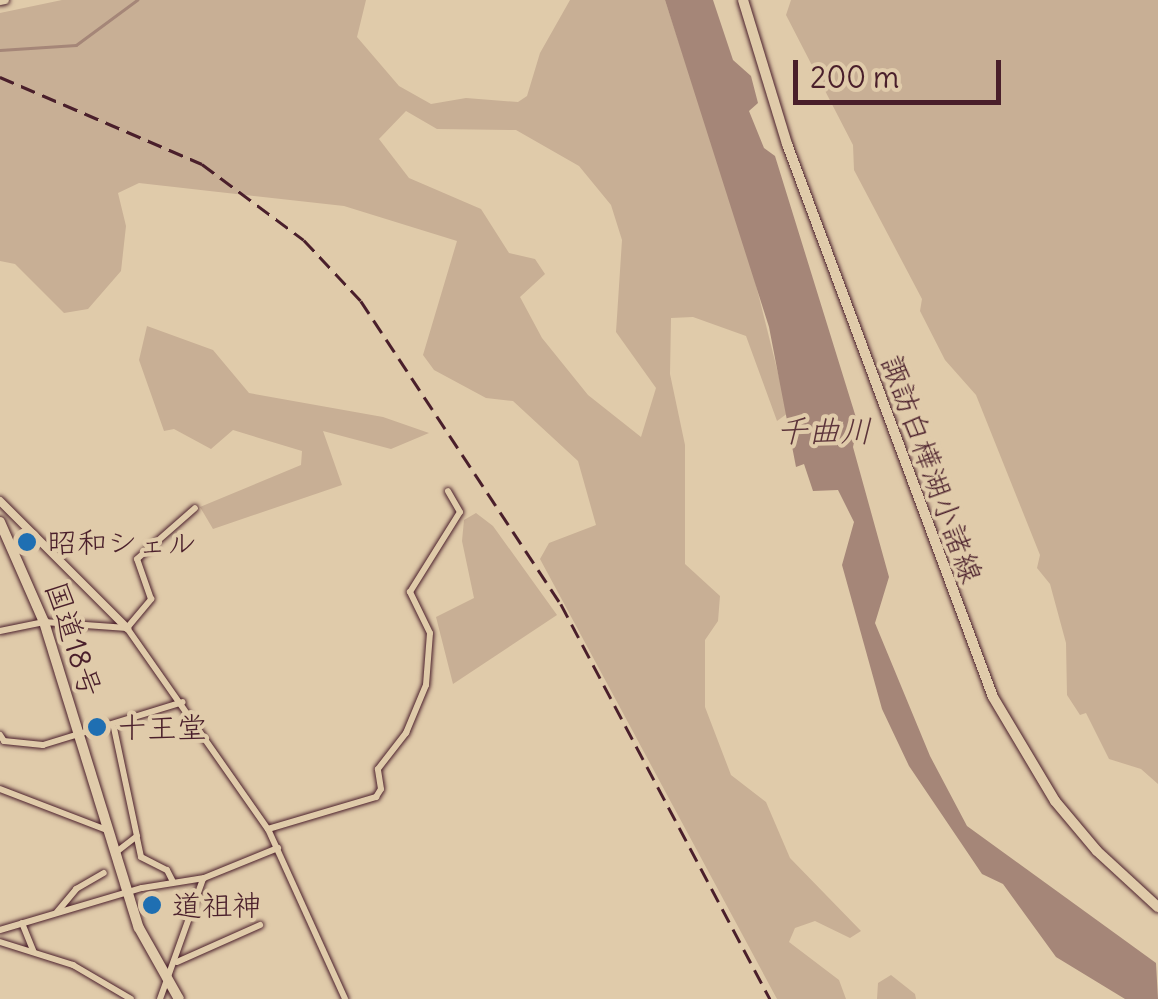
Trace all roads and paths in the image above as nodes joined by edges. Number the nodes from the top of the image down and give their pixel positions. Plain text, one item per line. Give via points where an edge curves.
1 (742, 0) edge
2 (448, 492) dead end
3 (0, 501) edge
4 (195, 508) dead end
5 (0, 512) edge
6 (12, 512) junction
7 (0, 522) edge
8 (44, 622) junction
9 (127, 628) junction
10 (0, 631) edge
11 (183, 702) junction
12 (114, 728) junction
13 (0, 735) edge
14 (79, 735) junction
15 (0, 788) edge
16 (107, 830) junction
17 (268, 830) junction
18 (138, 836) junction
19 (278, 848) junction
20 (114, 854) junction
21 (104, 873) dead end
22 (204, 878) junction
23 (173, 882) junction
24 (126, 892) junction
25 (1158, 907) edge
26 (56, 913) junction
27 (22, 923) junction
28 (260, 925) dead end
29 (0, 930) edge
30 (0, 942) edge
31 (34, 953) junction
32 (177, 962) junction
33 (166, 979) junction
34 (130, 999) edge
35 (160, 999) edge
36 (178, 999) edge
37 (345, 999) edge

1 - 25 main road, 諏訪白樺湖小諸線 via 786,144 986,682 1055,800 1097,852
2 - 17 street via 460,512 410,592 430,633 426,684 406,733 378,769 382,789 376,797
3 - 6 street
4 - 9 street via 137,559 151,599
5 - 6 street
6 - 9 street
7 - 8 main road, 国道18号
8 - 9 street
8 - 10 street
8 - 14 main road, 国道18号
9 - 11 street
11 - 12 street
11 - 17 street
12 - 14 street
12 - 18 street
13 - 14 street via 4,742 43,745
14 - 16 main road, 国道18号
15 - 16 street
16 - 20 main road, 国道18号
17 - 19 street
18 - 20 street
18 - 23 street via 141,857 168,870
19 - 22 street
19 - 37 street
20 - 24 main road, 国道18号
21 - 26 street via 76,889
22 - 23 street
22 - 32 street
23 - 24 street
24 - 26 street
24 - 33 main road, 国道18号
26 - 27 street
27 - 29 street
27 - 31 street
28 - 32 street
30 - 31 street
31 - 34 street via 72,965
32 - 33 street
33 - 35 street
33 - 36 main road, 国道18号

